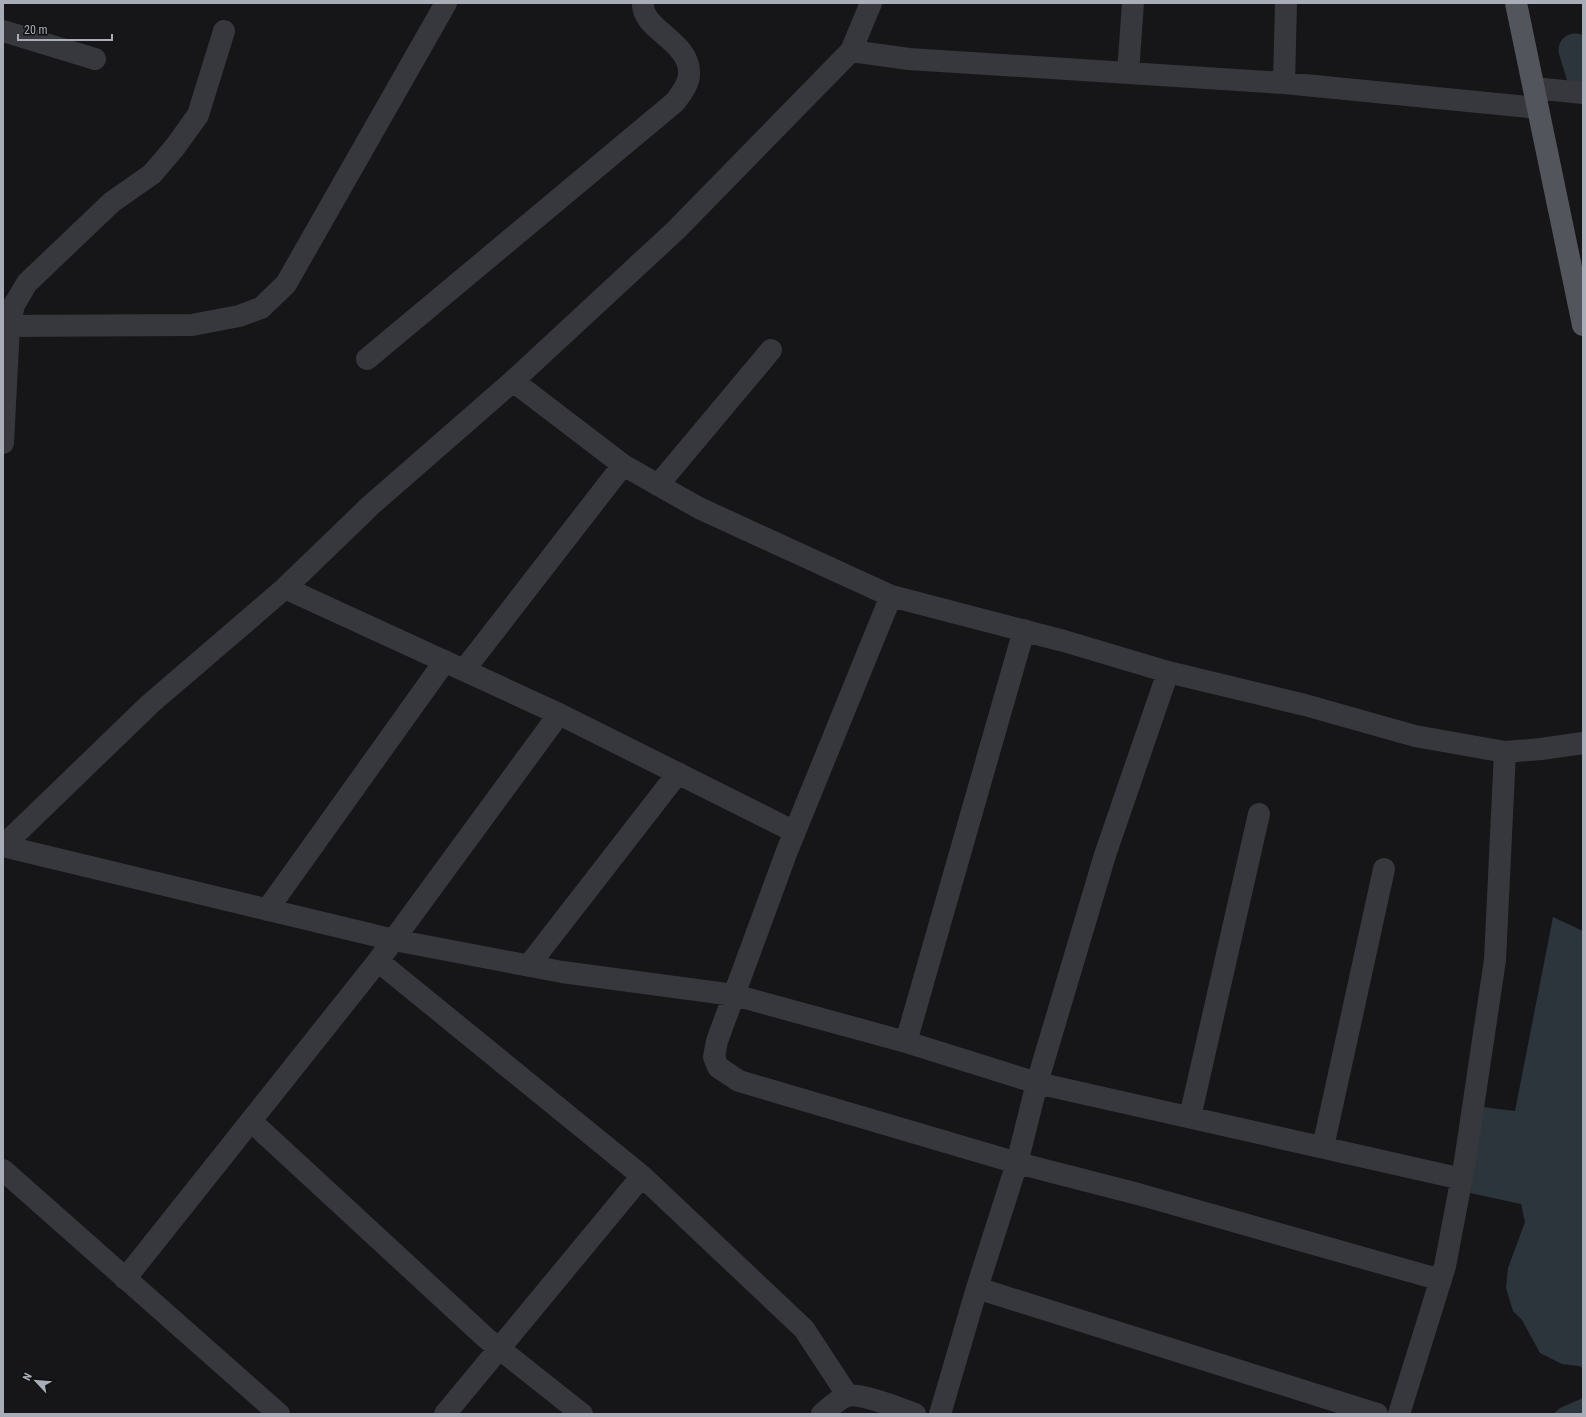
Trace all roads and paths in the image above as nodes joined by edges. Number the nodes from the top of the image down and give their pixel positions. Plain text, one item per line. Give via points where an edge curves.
1 (446, 3) edge
2 (643, 3) edge
3 (871, 3) edge
4 (1133, 3) edge
5 (1286, 3) edge
6 (1516, 3) edge
7 (3, 31) edge
8 (224, 31) dead end
9 (851, 52) junction
10 (95, 59) dead end
11 (1128, 73) junction
12 (1284, 83) junction
13 (1581, 93) edge
14 (1536, 98) junction
15 (1582, 320) edge
16 (6, 326) edge
17 (771, 350) dead end
18 (367, 359) dead end
19 (513, 381) junction
20 (3, 443) edge
21 (623, 465) junction
22 (658, 485) junction
23 (285, 588) junction
24 (891, 596) junction
25 (1024, 630) junction
26 (455, 666) junction
27 (1168, 672) junction
28 (559, 714) junction
29 (1583, 743) edge
30 (1505, 752) junction
31 (678, 773) junction
32 (1259, 814) dead end
33 (795, 832) junction
34 (3, 846) edge
35 (1384, 869) dead end
36 (267, 910) junction
37 (394, 940) junction
38 (378, 961) junction
39 (528, 965) junction
40 (734, 995) junction
41 (906, 1042) junction
42 (1038, 1083) junction
43 (1190, 1117) junction
44 (251, 1121) junction
45 (1323, 1147) junction
46 (1017, 1163) junction
47 (3, 1170) edge
48 (642, 1176) junction
49 (1462, 1179) junction
50 (125, 1279) junction
51 (1441, 1280) junction
52 (977, 1288) junction
53 (499, 1348) junction
54 (848, 1396) junction
55 (279, 1414) edge
56 (445, 1414) edge
57 (582, 1414) edge
58 (822, 1414) edge
59 (915, 1414) edge
60 (940, 1414) edge
61 (1377, 1414) edge
62 (1399, 1414) edge

1 - 16 street via 286,284 261,308 239,316 192,325
2 - 18 street via 648,19 675,43 686,57 690,72 685,88 675,102
3 - 9 street
4 - 11 street
5 - 12 street
6 - 14 main road
7 - 10 street
8 - 16 street via 198,115 175,147 152,174 112,202 27,283 14,305
9 - 11 street via 909,59
9 - 19 street via 676,230
11 - 12 street
12 - 14 street
13 - 14 street
14 - 15 main road
16 - 20 street
17 - 22 street
19 - 21 street
19 - 23 street via 372,506
21 - 22 street
21 - 26 street
22 - 24 street via 699,508
23 - 26 street
23 - 34 street via 150,704
24 - 25 street
24 - 33 street
25 - 27 street
25 - 41 street
26 - 28 street
26 - 36 street
27 - 30 street via 1305,705 1415,736
27 - 42 street via 1105,855
28 - 31 street
28 - 37 street
29 - 30 street
30 - 49 street via 1495,960
31 - 33 street
31 - 39 street
32 - 43 street
33 - 40 street
34 - 36 street
35 - 45 street
36 - 37 street
37 - 38 street
37 - 39 street
38 - 44 street
38 - 48 street
39 - 40 street via 562,972
40 - 41 street
40 - 46 street via 717,1041 714,1057 718,1067 727,1073 739,1080
41 - 42 street
42 - 43 street
42 - 46 street
43 - 45 street
44 - 50 street
44 - 53 street
45 - 49 street
46 - 51 street via 1138,1194
46 - 52 street
47 - 50 street
48 - 53 street
48 - 54 street via 804,1329
49 - 51 street
50 - 55 street
51 - 62 street
52 - 60 street
52 - 61 street
53 - 56 street
53 - 57 street
54 - 58 street via 833,1403
54 - 59 street via 872,1399

